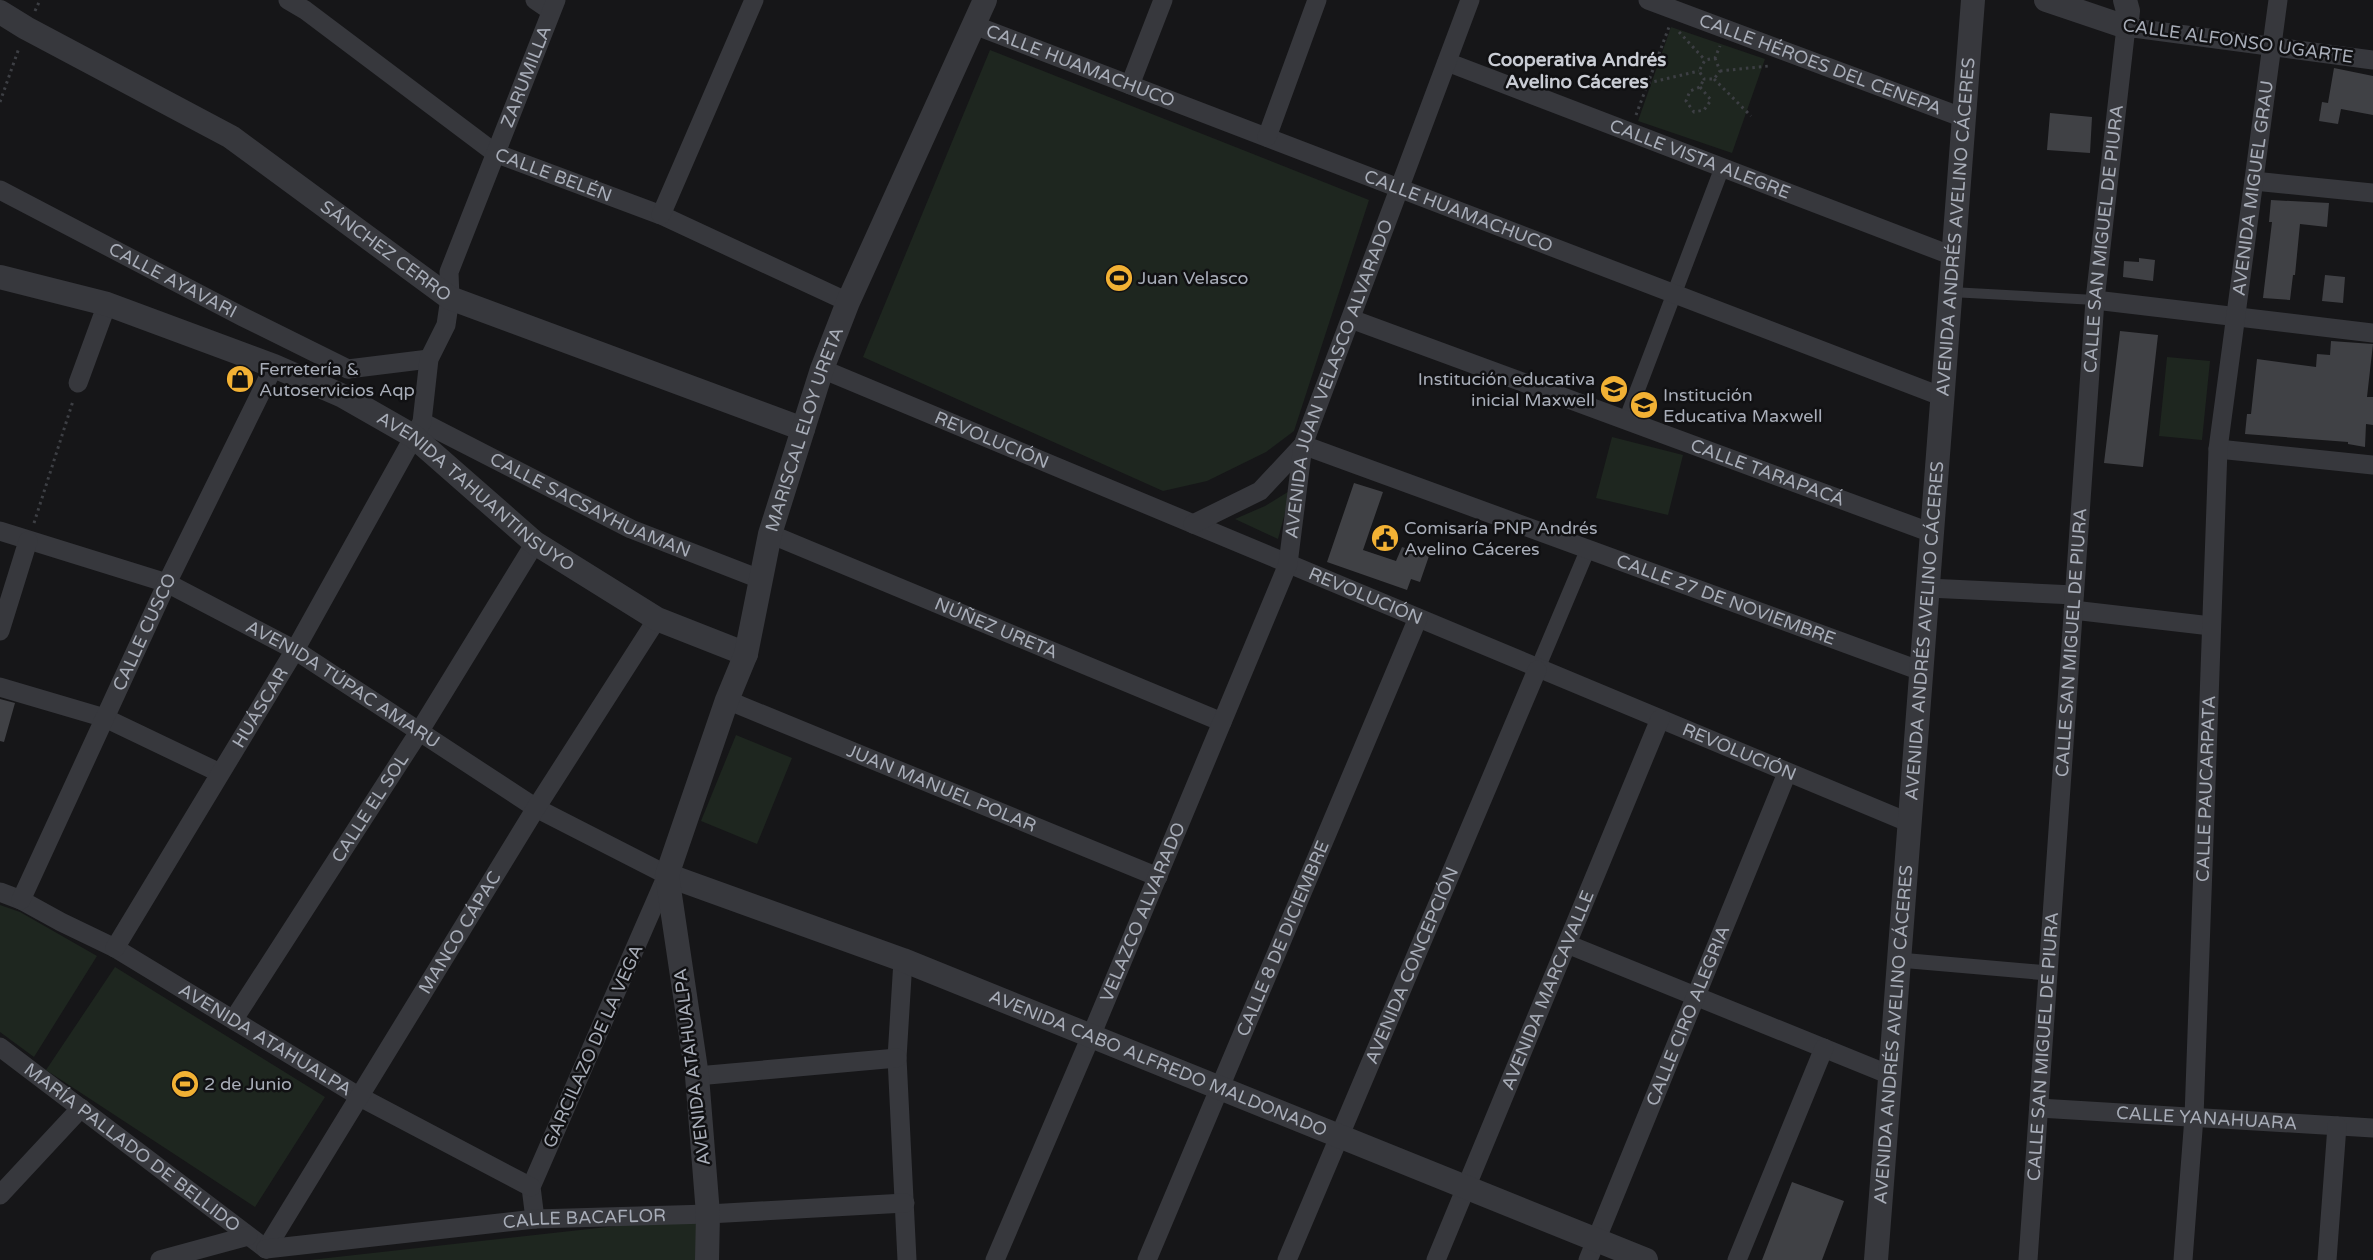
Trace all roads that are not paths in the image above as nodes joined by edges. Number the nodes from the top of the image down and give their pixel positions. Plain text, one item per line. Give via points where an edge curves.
1 (288, 0) edge
2 (536, 0) edge
3 (754, 0) edge
4 (985, 0) edge
5 (1163, 0) edge
6 (1317, 0) edge
7 (1470, 0) edge
8 (1648, 0) edge
9 (1973, 0) edge
10 (2046, 0) edge
11 (2125, 0) edge
12 (2278, 0) edge
13 (553, 6) edge
14 (0, 12) edge
15 (974, 24) junction
16 (2126, 27) junction
17 (2271, 46) junction
18 (2373, 60) edge
19 (1447, 62) junction
20 (1130, 85) junction
21 (1964, 118) junction
22 (1267, 137) junction
23 (495, 153) junction
24 (1722, 168) junction
25 (2254, 181) junction
26 (1400, 188) junction
27 (0, 190) edge
28 (2373, 193) edge
29 (661, 215) junction
30 (1954, 256) junction
31 (0, 277) edge
32 (1951, 292) junction
33 (1674, 294) junction
34 (450, 298) junction
35 (2095, 300) junction
36 (848, 302) junction
37 (107, 304) junction
38 (2235, 316) junction
39 (1351, 319) junction
40 (2373, 333) edge
41 (429, 359) junction
42 (274, 366) junction
43 (348, 369) junction
44 (822, 369) junction
45 (78, 383) road end
46 (342, 396) junction
47 (1942, 397) junction
48 (1626, 420) junction
49 (418, 429) junction
50 (803, 430) junction
51 (1303, 445) junction
52 (2218, 450) junction
53 (2373, 465) edge
54 (1193, 524) junction
55 (0, 531) edge
56 (1932, 532) junction
57 (770, 534) junction
58 (28, 541) junction
59 (535, 543) junction
60 (1588, 549) junction
61 (1288, 564) junction
62 (762, 580) junction
63 (167, 584) junction
64 (1928, 588) junction
65 (2074, 602) junction
66 (1418, 618) junction
67 (657, 619) junction
68 (2211, 626) junction
69 (0, 631) edge
70 (295, 650) junction
71 (746, 654) junction
72 (1538, 670) junction
73 (1921, 671) junction
74 (0, 687) edge
75 (727, 700) junction
76 (105, 718) junction
77 (1660, 719) junction
78 (1222, 722) junction
79 (418, 732) junction
80 (1788, 772) junction
81 (220, 773) junction
82 (536, 808) junction
83 (1910, 823) junction
84 (667, 875) junction
85 (1158, 877) junction
86 (0, 892) edge
87 (21, 900) junction
88 (1567, 944) junction
89 (115, 948) junction
90 (903, 960) junction
91 (1899, 960) junction
92 (2048, 973) junction
93 (1696, 996) junction
94 (234, 1019) junction
95 (1091, 1036) junction
96 (0, 1047) edge
97 (1824, 1048) junction
98 (897, 1058) junction
99 (1890, 1075) junction
100 (697, 1076) junction
101 (1219, 1088) junction
102 (360, 1097) junction
103 (81, 1108) junction
104 (2039, 1108) junction
105 (2194, 1117) junction
106 (2337, 1126) junction
107 (2373, 1128) edge
108 (1338, 1136) junction
109 (531, 1187) junction
110 (1466, 1188) junction
111 (0, 1195) edge
112 (905, 1202) junction
113 (708, 1214) junction
114 (535, 1219) junction
115 (248, 1236) junction
116 (266, 1249) junction
117 (1592, 1250) edge
118 (160, 1260) edge
119 (707, 1260) edge
120 (907, 1260) edge
121 (995, 1260) edge
122 (1147, 1260) edge
123 (1287, 1260) edge
124 (1436, 1260) edge
125 (1646, 1260) edge
126 (1738, 1260) edge
127 (1876, 1260) edge
128 (2028, 1260) edge
129 (2183, 1260) edge
130 (2327, 1260) edge

1 - 23 street, CALLE BELÉN
2 - 13 street
3 - 29 street
4 - 15 street, MARISCAL ELOY URETA
5 - 20 street
6 - 22 street
7 - 19 street, AVENIDA JUAN VELASCO ALVARADO
8 - 21 street, CALLE HÉROES DEL CENEPA
9 - 21 street, AVENIDA ANDRÉS AVELINO CÁCERES
10 - 16 street, CALLE ALFONSO UGARTE
11 - 16 street via 2128,11
12 - 17 street, AVENIDA MIGUEL GRAU
13 - 23 street, ZARUMILLA
14 - 34 street, SÁNCHEZ CERRO via 232,137
15 - 20 street, CALLE HUAMACHUCO
15 - 36 street, MARISCAL ELOY URETA
16 - 17 street, CALLE ALFONSO UGARTE
16 - 35 street, CALLE SAN MIGUEL DE PIURA
17 - 18 street, CALLE ALFONSO UGARTE
17 - 25 street, AVENIDA MIGUEL GRAU
19 - 24 street, CALLE VISTA ALEGRE
19 - 26 street, AVENIDA JUAN VELASCO ALVARADO
20 - 22 street, CALLE HUAMACHUCO
21 - 30 street, AVENIDA ANDRÉS AVELINO CÁCERES
22 - 26 street, CALLE HUAMACHUCO
23 - 29 street, CALLE BELÉN
23 - 34 street, ZARUMILLA via 449,272
24 - 30 street, CALLE VISTA ALEGRE
24 - 33 street
25 - 28 street
25 - 38 street, AVENIDA MIGUEL GRAU
26 - 33 street, CALLE HUAMACHUCO
26 - 39 street, AVENIDA JUAN VELASCO ALVARADO
27 - 43 street, CALLE AYAVARI
29 - 36 street, CALLE BELÉN
30 - 32 street, AVENIDA ANDRÉS AVELINO CÁCERES
31 - 37 street, AVENIDA TAHUANTINSUYO
32 - 35 lane
32 - 47 street, AVENIDA ANDRÉS AVELINO CÁCERES
33 - 47 street, CALLE HUAMACHUCO
33 - 48 street
34 - 41 street, ZARUMILLA via 446,325
34 - 50 street, SÁNCHEZ CERRO
35 - 38 street
35 - 65 street, CALLE SAN MIGUEL DE PIURA
36 - 44 street, MARISCAL ELOY URETA
37 - 42 street, AVENIDA TAHUANTINSUYO
37 - 45 street
38 - 40 street
38 - 52 street, CALLE PAUCARPATA
39 - 48 street, CALLE TARAPACÁ
39 - 51 street, AVENIDA JUAN VELASCO ALVARADO
41 - 43 street
41 - 49 street, ZARUMILLA
42 - 46 street, AVENIDA TAHUANTINSUYO
42 - 63 street, CALLE CUSCO
43 - 46 street
44 - 50 street, MARISCAL ELOY URETA
44 - 54 street, REVOLUCIÓN
46 - 49 street, AVENIDA TAHUANTINSUYO
47 - 56 street, AVENIDA ANDRÉS AVELINO CÁCERES
48 - 56 street, CALLE TARAPACÁ
49 - 59 street, AVENIDA TAHUANTINSUYO
49 - 62 street, CALLE SACSAYHUAMAN via 631,529
49 - 70 street, HUÁSCAR
50 - 57 street, MARISCAL ELOY URETA
51 - 54 street via 1260,491
51 - 60 street, CALLE 27 DE NOVIEMBRE
51 - 61 street, AVENIDA JUAN VELASCO ALVARADO
52 - 53 street
52 - 68 street, CALLE PAUCARPATA
54 - 61 street, REVOLUCIÓN
55 - 58 street, AVENIDA TÚPAC AMARU
56 - 64 street, AVENIDA ANDRÉS AVELINO CÁCERES
57 - 62 street, MARISCAL ELOY URETA
57 - 78 street, NÚÑEZ URETA
58 - 63 street, AVENIDA TÚPAC AMARU
58 - 69 street
59 - 67 street, AVENIDA TAHUANTINSUYO
59 - 79 street, CALLE EL SOL
60 - 72 street
60 - 73 street, CALLE 27 DE NOVIEMBRE
61 - 66 street, REVOLUCIÓN
61 - 78 street, VELAZCO ALVARADO
62 - 71 street, MARISCAL ELOY URETA
63 - 70 street, AVENIDA TÚPAC AMARU
63 - 76 street, CALLE CUSCO
64 - 65 street
64 - 73 street, AVENIDA ANDRÉS AVELINO CÁCERES
65 - 68 street
65 - 92 street, CALLE SAN MIGUEL DE PIURA
66 - 72 street, REVOLUCIÓN
66 - 101 street, CALLE 8 DE DICIEMBRE
67 - 71 street, AVENIDA TAHUANTINSUYO
67 - 82 street, MANCO CÁPAC
68 - 105 street, CALLE PAUCARPATA
70 - 79 street, AVENIDA TÚPAC AMARU
70 - 81 street, HUÁSCAR
71 - 75 street, MARISCAL ELOY URETA
72 - 77 street, REVOLUCIÓN
72 - 108 street, AVENIDA CONCEPCIÓN
73 - 83 street, AVENIDA ANDRÉS AVELINO CÁCERES
74 - 76 street
75 - 84 street, MARISCAL ELOY URETA
75 - 85 street, JUAN MANUEL POLAR
76 - 81 street
76 - 87 street, CALLE CUSCO
77 - 80 street, REVOLUCIÓN
77 - 88 street, AVENIDA MARCAVALLE
78 - 85 street, VELAZCO ALVARADO
79 - 82 street, AVENIDA TÚPAC AMARU
79 - 94 street, CALLE EL SOL
80 - 83 street, REVOLUCIÓN
80 - 93 street, CALLE CIRO ALEGRIA
81 - 89 street, HUÁSCAR
82 - 84 street, AVENIDA TÚPAC AMARU
82 - 102 street, MANCO CÁPAC
83 - 91 street, AVENIDA ANDRÉS AVELINO CÁCERES
84 - 90 street, AVENIDA CABO ALFREDO MALDONADO
84 - 100 street, AVENIDA ATAHUALPA
84 - 109 street, GARCILAZO DE LA VEGA
85 - 95 street, VELAZCO ALVARADO
86 - 87 street, AVENIDA ATAHUALPA
87 - 89 street, AVENIDA ATAHUALPA
88 - 93 street
88 - 110 street, AVENIDA MARCAVALLE
89 - 94 street, AVENIDA ATAHUALPA
90 - 95 street, AVENIDA CABO ALFREDO MALDONADO
90 - 98 street
91 - 92 street
91 - 99 street, AVENIDA ANDRÉS AVELINO CÁCERES
92 - 104 street, CALLE SAN MIGUEL DE PIURA
93 - 97 street
93 - 117 street, CALLE CIRO ALEGRIA
94 - 102 street, AVENIDA ATAHUALPA
95 - 101 street, AVENIDA CABO ALFREDO MALDONADO
95 - 121 street, VELAZCO ALVARADO
96 - 103 street, MARÍA PALLADO DE BELLIDO
97 - 99 street
97 - 126 street
98 - 100 street
98 - 112 street
99 - 127 street, AVENIDA ANDRÉS AVELINO CÁCERES
100 - 113 street, AVENIDA ATAHUALPA
101 - 108 street, AVENIDA CABO ALFREDO MALDONADO
101 - 122 street, CALLE 8 DE DICIEMBRE
102 - 109 street, AVENIDA ATAHUALPA
102 - 116 street, MANCO CÁPAC
103 - 111 street
103 - 115 street, MARÍA PALLADO DE BELLIDO
104 - 105 street, CALLE YANAHUARA
104 - 128 street, CALLE SAN MIGUEL DE PIURA
105 - 106 street, CALLE YANAHUARA
105 - 129 street, CALLE PAUCARPATA
106 - 107 street, CALLE YANAHUARA
106 - 130 street
108 - 110 street, AVENIDA CABO ALFREDO MALDONADO
108 - 123 street, AVENIDA CONCEPCIÓN
109 - 114 street
110 - 117 street, AVENIDA CABO ALFREDO MALDONADO
110 - 124 street, AVENIDA MARCAVALLE
112 - 113 street, CALLE BACAFLOR
112 - 120 street
113 - 114 street, CALLE BACAFLOR
113 - 119 street, AVENIDA ATAHUALPA
114 - 116 street, CALLE BACAFLOR
115 - 116 street, MARÍA PALLADO DE BELLIDO
115 - 118 street
117 - 125 street, AVENIDA CABO ALFREDO MALDONADO

